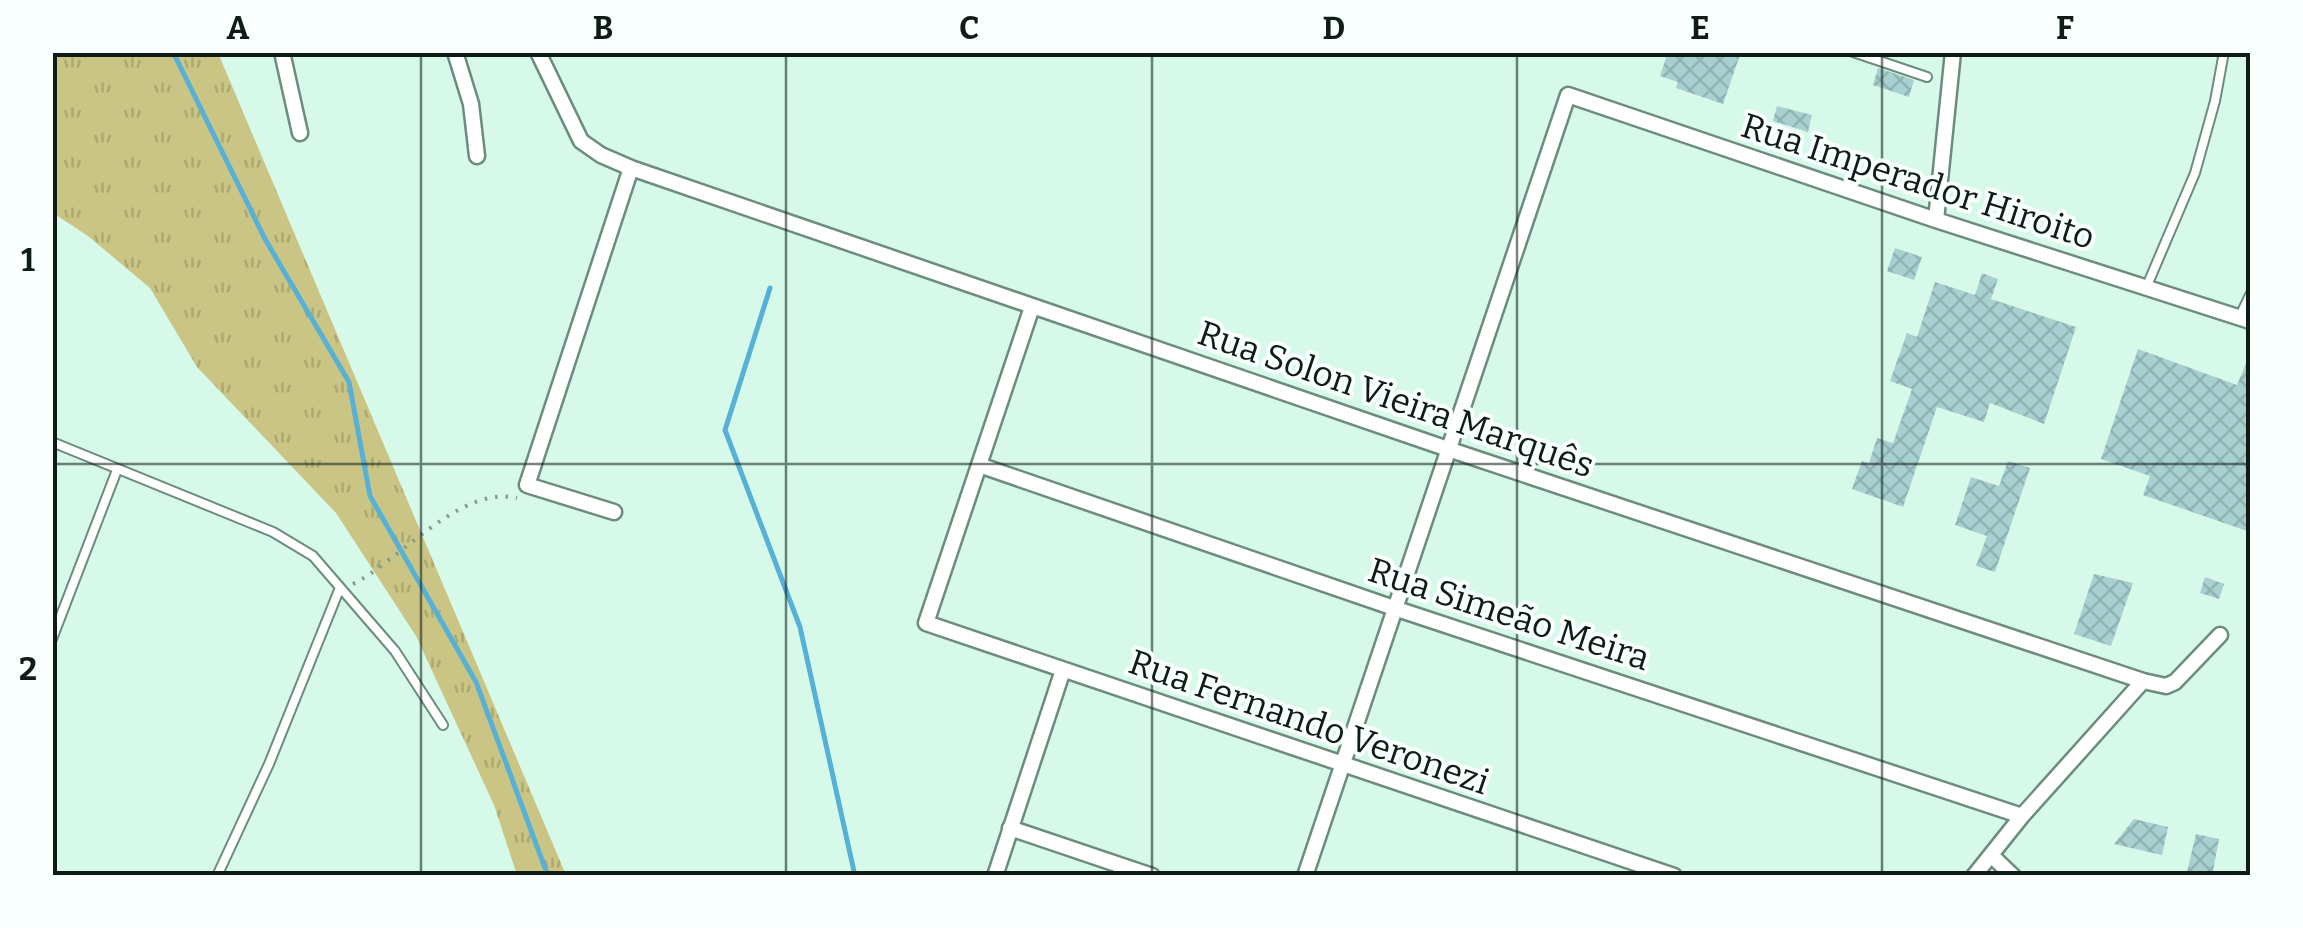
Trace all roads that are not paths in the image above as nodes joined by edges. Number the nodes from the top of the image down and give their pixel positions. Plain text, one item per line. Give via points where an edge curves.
1 (282, 52) edge
2 (455, 52) edge
3 (538, 52) edge
4 (1853, 52) edge
5 (1953, 52) edge
6 (2224, 52) edge
7 (1927, 77) dead end
8 (300, 133) dead end
9 (477, 156) dead end
10 (631, 168) junction
11 (1936, 220) junction
12 (2146, 288) junction
13 (2250, 296) edge
14 (1032, 307) junction
15 (2245, 319) edge
16 (52, 442) edge
17 (1448, 449) junction
18 (979, 465) junction
19 (117, 470) junction
20 (614, 512) dead end
21 (339, 590) junction
22 (1394, 608) junction
23 (2220, 635) dead end
24 (52, 639) edge
25 (1063, 670) junction
26 (2142, 682) junction
27 (444, 725) dead end
28 (1342, 765) junction
29 (2022, 816) junction
30 (1010, 828) junction
31 (1991, 855) junction
32 (217, 876) edge
33 (994, 876) edge
34 (1152, 876) edge
35 (1304, 876) edge
36 (1674, 876) edge
37 (1974, 876) edge
38 (2013, 876) edge

1 - 8 street
2 - 9 street
3 - 10 street, Rua Solon Vieira Marquês via 581,140
4 - 7 lane
5 - 11 street
6 - 12 lane via 2195,173
10 - 14 street, Rua Solon Vieira Marquês
10 - 20 street via 527,485
11 - 12 street, Rua Imperador Hiroito
11 - 17 street, Rua Imperador Hiroito via 1568,95
12 - 15 street, Rua Imperador Hiroito
13 - 15 lane
14 - 17 street, Rua Solon Vieira Marquês
14 - 18 street
16 - 19 lane
17 - 22 street
17 - 26 street, Rua Solon Vieira Marquês
18 - 22 street, Rua Simeão Meira
18 - 25 street, Rua Fernando Veronezi via 926,623
19 - 21 lane via 272,532 313,556
19 - 24 lane
21 - 27 lane via 396,651
21 - 32 lane
22 - 28 street
22 - 29 street, Rua Simeão Meira
23 - 26 street via 2175,682
25 - 28 street, Rua Fernando Veronezi
25 - 30 street
26 - 29 street
28 - 35 street
28 - 36 street, Rua Fernando Veronezi
29 - 31 street
30 - 33 street
30 - 34 street
31 - 37 street
31 - 38 street

